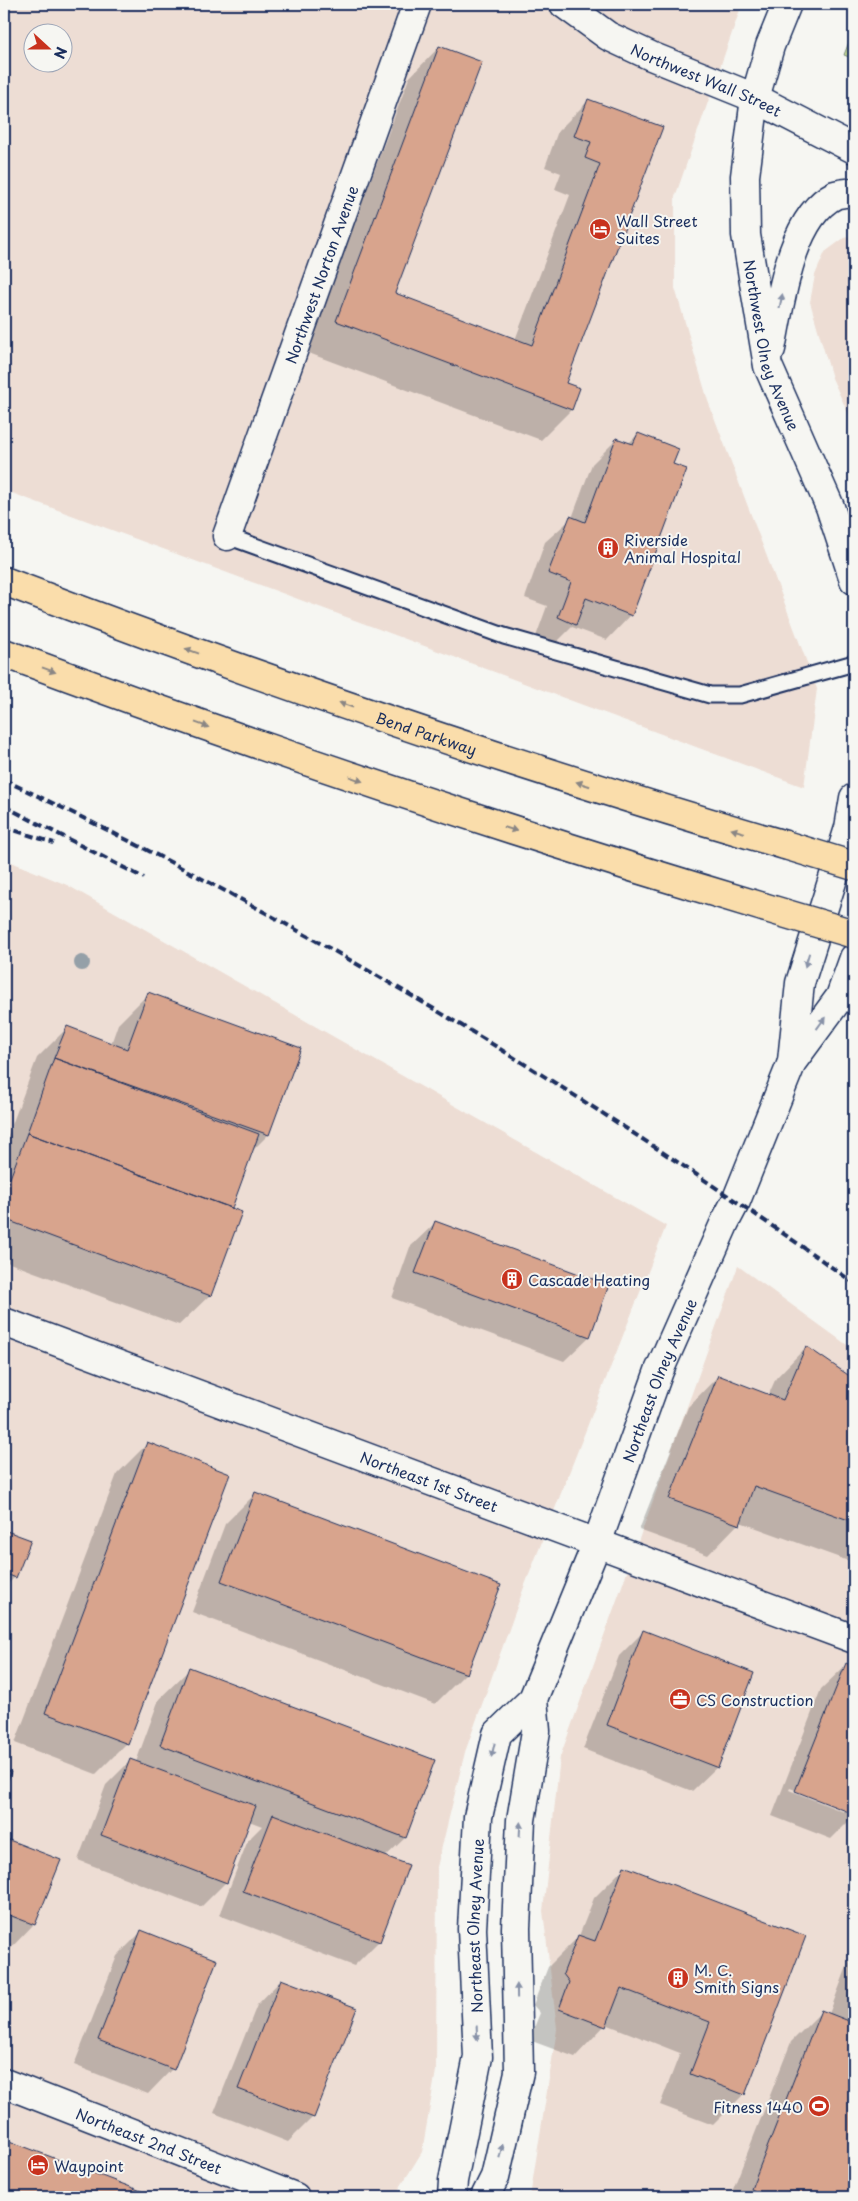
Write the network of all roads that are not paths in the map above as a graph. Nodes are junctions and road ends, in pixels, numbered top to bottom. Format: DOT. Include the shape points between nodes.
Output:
graph roads {
  1 [pos="564,4"];
  2 [pos="787,4"];
  3 [pos="421,7"];
  4 [pos="755,98"];
  5 [pos="854,149"];
  6 [pos="854,192"];
  7 [pos="768,366"];
  8 [pos="227,536"];
  9 [pos="854,580"];
  10 [pos="4,581"];
  11 [pos="4,653"];
  12 [pos="854,663"];
  13 [pos="854,798"];
  14 [pos="854,866"];
  15 [pos="854,934"];
  16 [pos="854,958"];
  17 [pos="792,1062"];
  18 [pos="4,1322"];
  19 [pos="597,1543"];
  20 [pos="854,1639"];
  21 [pos="533,1699"];
  22 [pos="4,2083"];
  23 [pos="295,2197"];
  24 [pos="452,2197"];
  25 [pos="485,2197"];
  1 -- 4 [label="main road, Northwest Wall Street" via="608,36"];
  2 -- 4 [label="main road, Northwest Olney Avenue" via="770,46"];
  3 -- 8 [label="main road, Northwest Norton Avenue"];
  4 -- 5 [label="main road, Northwest Wall Street"];
  4 -- 7 [label="main road, Northwest Olney Avenue" via="745,176 746,235"];
  7 -- 6 [label="main road, one-way" via="785,280 798,240 813,213 836,195"];
  7 -- 9 [label="main road, Northwest Olney Avenue" via="830,508"];
  8 -- 12 [label="lane" via="504,636 710,695 740,694"];
  14 -- 10 [label="highway, Bend Parkway, one-way, bridge" via="506,759 258,676"];
  11 -- 15 [label="highway, one-way, bridge" via="374,786"];
  13 -- 17 [label="main road, Northeast Olney Avenue, one-way" via="849,828 800,983"];
  17 -- 16 [label="main road, Northeast Olney Avenue, one-way" via="840,997"];
  17 -- 19 [label="main road, Northeast Olney Avenue" via="736,1201 659,1371"];
  18 -- 19 [label="main road, Northeast 1st Street"];
  19 -- 20 [label="main road, Northeast 1st Street"];
  19 -- 21 [label="main road, Northeast Olney Avenue"];
  21 -- 24 [label="main road, Northeast Olney Avenue, one-way" via="497,1734 478,1817 472,1929 478,2057"];
  25 -- 21 [label="main road, Northeast Olney Avenue, one-way" via="495,2177 520,2072 516,1928 521,1820 536,1731"];
  22 -- 23 [label="main road, Northeast 2nd Street"];
}
